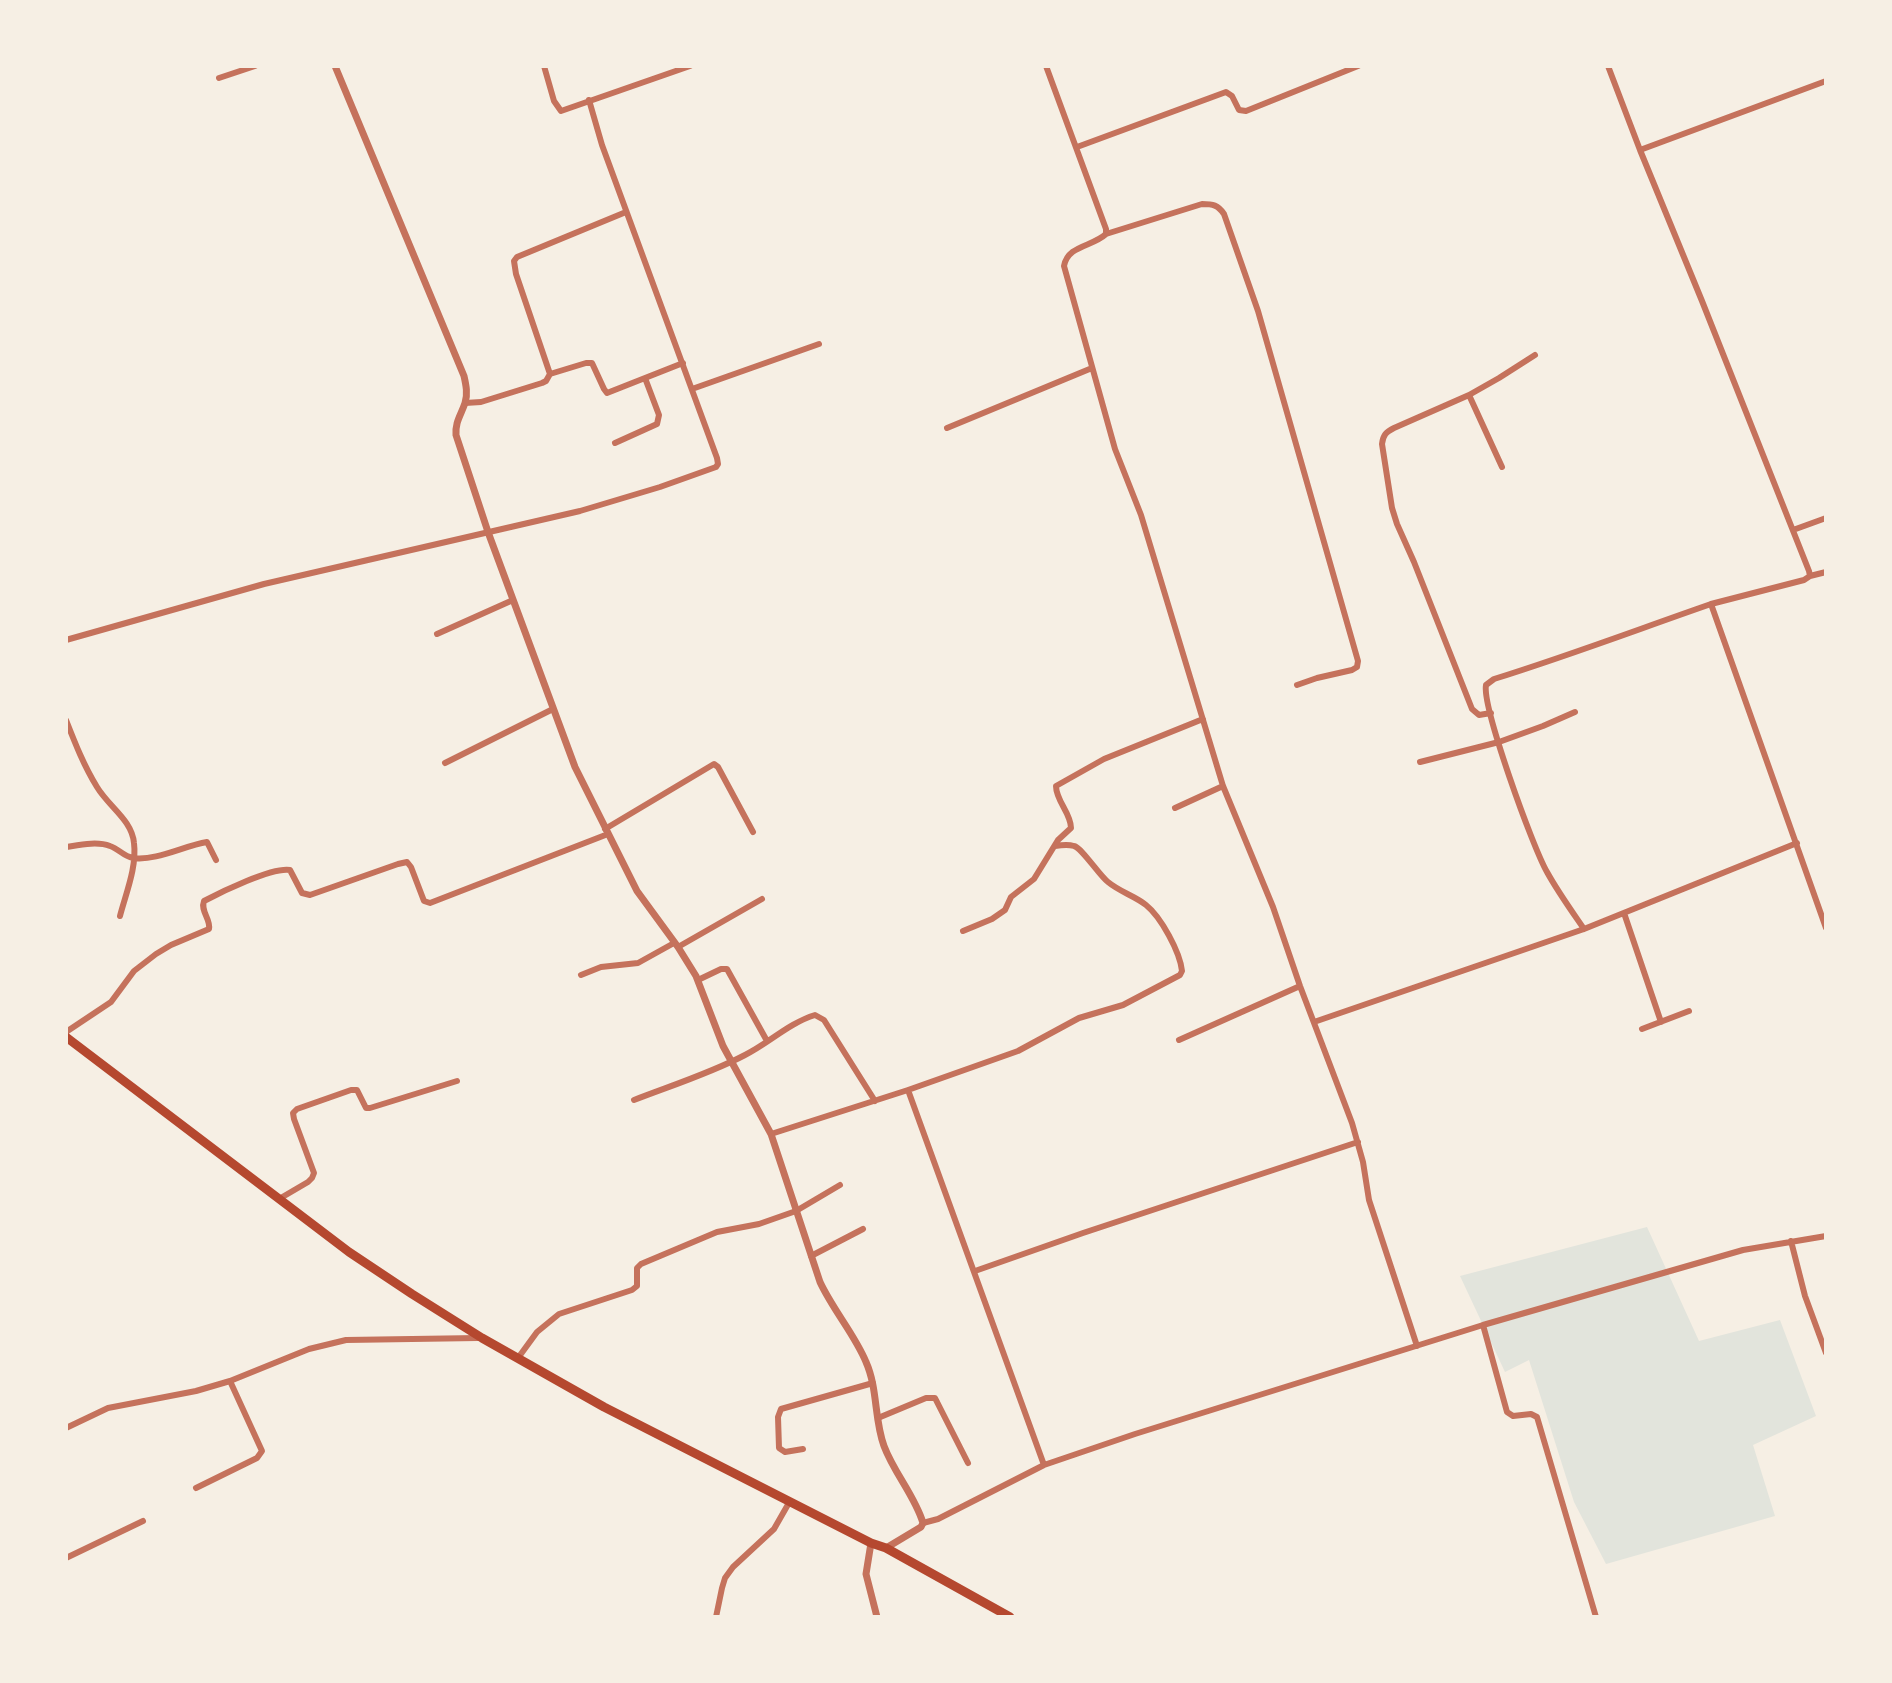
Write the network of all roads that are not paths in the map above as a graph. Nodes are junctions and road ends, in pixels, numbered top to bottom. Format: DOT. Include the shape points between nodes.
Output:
graph roads {
  1 [pos="255,66"];
  2 [pos="335,66"];
  3 [pos="544,66"];
  4 [pos="690,66"];
  5 [pos="1046,66"];
  6 [pos="1358,66"];
  7 [pos="1608,66"];
  8 [pos="219,78"];
  9 [pos="1826,81"];
  10 [pos="589,100"];
  11 [pos="1077,147"];
  12 [pos="1640,150"];
  13 [pos="626,212"];
  14 [pos="1106,234"];
  15 [pos="819,344"];
  16 [pos="1535,355"];
  17 [pos="683,363"];
  18 [pos="1092,368"];
  19 [pos="550,374"];
  20 [pos="645,378"];
  21 [pos="692,389"];
  22 [pos="1469,395"];
  23 [pos="465,403"];
  24 [pos="947,428"];
  25 [pos="615,443"];
  26 [pos="1502,467"];
  27 [pos="1826,518"];
  28 [pos="1793,530"];
  29 [pos="488,532"];
  30 [pos="1826,572"];
  31 [pos="1810,576"];
  32 [pos="513,600"];
  33 [pos="1711,604"];
  34 [pos="437,634"];
  35 [pos="66,640"];
  36 [pos="1297,685"];
  37 [pos="553,709"];
  38 [pos="1575,712"];
  39 [pos="1491,713"];
  40 [pos="1203,719"];
  41 [pos="66,720"];
  42 [pos="1499,742"];
  43 [pos="1420,762"];
  44 [pos="445,763"];
  45 [pos="1223,786"];
  46 [pos="1175,808"];
  47 [pos="607,832"];
  48 [pos="753,832"];
  49 [pos="1797,843"];
  50 [pos="1055,846"];
  51 [pos="66,847"];
  52 [pos="134,858"];
  53 [pos="216,860"];
  54 [pos="762,899"];
  55 [pos="1624,913"];
  56 [pos="120,916"];
  57 [pos="1825,922"];
  58 [pos="1584,929"];
  59 [pos="963,931"];
  60 [pos="676,945"];
  61 [pos="581,975"];
  62 [pos="698,980"];
  63 [pos="1300,986"];
  64 [pos="1689,1011"];
  65 [pos="1314,1022"];
  66 [pos="1661,1022"];
  67 [pos="1642,1029"];
  68 [pos="66,1035"];
  69 [pos="1179,1040"];
  70 [pos="767,1041"];
  71 [pos="731,1062"];
  72 [pos="457,1081"];
  73 [pos="908,1090"];
  74 [pos="634,1100"];
  75 [pos="875,1101"];
  76 [pos="771,1134"];
  77 [pos="1358,1142"];
  78 [pos="840,1185"];
  79 [pos="279,1199"];
  80 [pos="796,1211"];
  81 [pos="863,1229"];
  82 [pos="1826,1236"];
  83 [pos="1791,1241"];
  84 [pos="811,1256"];
  85 [pos="975,1271"];
  86 [pos="1483,1325"];
  87 [pos="482,1338"];
  88 [pos="1417,1346"];
  89 [pos="1826,1353"];
  90 [pos="518,1358"];
  91 [pos="230,1381"];
  92 [pos="873,1383"];
  93 [pos="878,1418"];
  94 [pos="66,1428"];
  95 [pos="803,1449"];
  96 [pos="968,1463"];
  97 [pos="1044,1465"];
  98 [pos="196,1488"];
  99 [pos="790,1501"];
  100 [pos="143,1521"];
  101 [pos="923,1523"];
  102 [pos="871,1543"];
  103 [pos="886,1548"];
  104 [pos="66,1558"];
  105 [pos="718,1616"];
  106 [pos="877,1617"];
  107 [pos="1010,1617"];
  108 [pos="1596,1617"];
  1 -- 8 [label="street"];
  2 -- 23 [label="street" via="464,376"];
  3 -- 10 [label="street" via="561,111"];
  4 -- 10 [label="street"];
  5 -- 11 [label="street"];
  6 -- 11 [label="street" via="1246,111 1239,110 1226,92"];
  7 -- 12 [label="street"];
  9 -- 12 [label="street"];
  10 -- 13 [label="street"];
  11 -- 14 [label="street"];
  12 -- 28 [label="street"];
  13 -- 17 [label="street"];
  13 -- 19 [label="street" via="514,261"];
  14 -- 18 [label="street" via="1067,255 1064,266"];
  14 -- 36 [label="street" via="1202,204 1212,204 1224,214 1258,311 1358,661 1352,670"];
  15 -- 21 [label="street"];
  16 -- 22 [label="street"];
  17 -- 20 [label="street"];
  17 -- 21 [label="street"];
  18 -- 24 [label="street"];
  18 -- 40 [label="street"];
  19 -- 20 [label="street" via="592,363 607,393"];
  19 -- 23 [label="street" via="542,383"];
  20 -- 25 [label="street" via="659,415 657,424"];
  21 -- 29 [label="street" via="716,467 608,503"];
  22 -- 26 [label="street"];
  22 -- 39 [label="street" via="1386,432 1382,444 1397,524 1472,709 1479,715"];
  23 -- 29 [label="street" via="456,435"];
  27 -- 28 [label="street"];
  28 -- 31 [label="street"];
  29 -- 32 [label="street"];
  29 -- 35 [label="street" via="264,584"];
  30 -- 31 [label="street"];
  31 -- 33 [label="street"];
  32 -- 34 [label="street"];
  32 -- 37 [label="street"];
  33 -- 39 [label="street" via="1489,681 1485,689"];
  33 -- 49 [label="street"];
  37 -- 44 [label="street"];
  37 -- 47 [label="street"];
  38 -- 42 [label="street"];
  39 -- 42 [label="street"];
  40 -- 45 [label="street"];
  40 -- 50 [label="street" via="1104,759 1056,786 1072,825"];
  41 -- 52 [label="street" via="97,787 129,825"];
  42 -- 43 [label="street"];
  42 -- 58 [label="street" via="1545,870"];
  45 -- 46 [label="street"];
  45 -- 63 [label="street"];
  47 -- 48 [label="street" via="714,764"];
  47 -- 60 [label="street" via="642,901"];
  47 -- 68 [label="street" via="430,903 424,901 407,862 310,895 302,893 290,870 267,874 204,901 209,929 156,954 134,971 111,1002"];
  49 -- 55 [label="street"];
  49 -- 57 [label="street"];
  50 -- 59 [label="street" via="1034,879 1011,897 1000,915"];
  50 -- 73 [label="street" via="1079,849 1098,873 1154,913 1177,952 1180,975 1018,1051"];
  51 -- 52 [label="street" via="109,845"];
  52 -- 53 [label="street" via="207,842"];
  52 -- 56 [label="street"];
  54 -- 60 [label="street"];
  55 -- 58 [label="street"];
  55 -- 66 [label="street"];
  58 -- 65 [label="street"];
  60 -- 61 [label="street" via="638,963"];
  60 -- 62 [label="street"];
  62 -- 70 [label="street" via="721,969 730,971"];
  62 -- 71 [label="street"];
  63 -- 65 [label="street"];
  63 -- 69 [label="street"];
  64 -- 66 [label="street"];
  65 -- 77 [label="street"];
  66 -- 67 [label="street"];
  68 -- 79 [label="main road"];
  70 -- 71 [label="street"];
  70 -- 75 [label="street" via="819,1016"];
  71 -- 74 [label="street"];
  71 -- 76 [label="street"];
  72 -- 79 [label="street" via="370,1108 357,1090 351,1090 297,1109 294,1119 314,1173"];
  73 -- 75 [label="street"];
  73 -- 85 [label="street"];
  75 -- 76 [label="street"];
  76 -- 80 [label="street"];
  77 -- 85 [label="street"];
  77 -- 88 [label="street" via="1369,1200"];
  78 -- 80 [label="street"];
  79 -- 87 [label="main road" via="382,1275"];
  80 -- 84 [label="street"];
  80 -- 90 [label="street" via="717,1232 641,1264 632,1290 559,1314"];
  81 -- 84 [label="street"];
  82 -- 83 [label="street"];
  83 -- 86 [label="street"];
  83 -- 89 [label="street"];
  84 -- 92 [label="street" via="829,1302 867,1362"];
  85 -- 97 [label="street"];
  86 -- 88 [label="street"];
  86 -- 108 [label="street" via="1507,1412 1537,1417"];
  87 -- 90 [label="main road"];
  87 -- 91 [label="street" via="346,1340"];
  88 -- 97 [label="street"];
  90 -- 99 [label="main road"];
  91 -- 94 [label="street" via="108,1408"];
  91 -- 98 [label="street" via="262,1451"];
  92 -- 93 [label="street"];
  92 -- 95 [label="street" via="781,1409 779,1448"];
  93 -- 96 [label="street" via="935,1398"];
  93 -- 101 [label="street" via="883,1445"];
  97 -- 101 [label="street"];
  99 -- 102 [label="main road"];
  99 -- 105 [label="street" via="774,1529 725,1578"];
  100 -- 104 [label="street"];
  101 -- 103 [label="street"];
  102 -- 103 [label="main road"];
  102 -- 106 [label="street" via="866,1574"];
  103 -- 107 [label="main road"];
}
